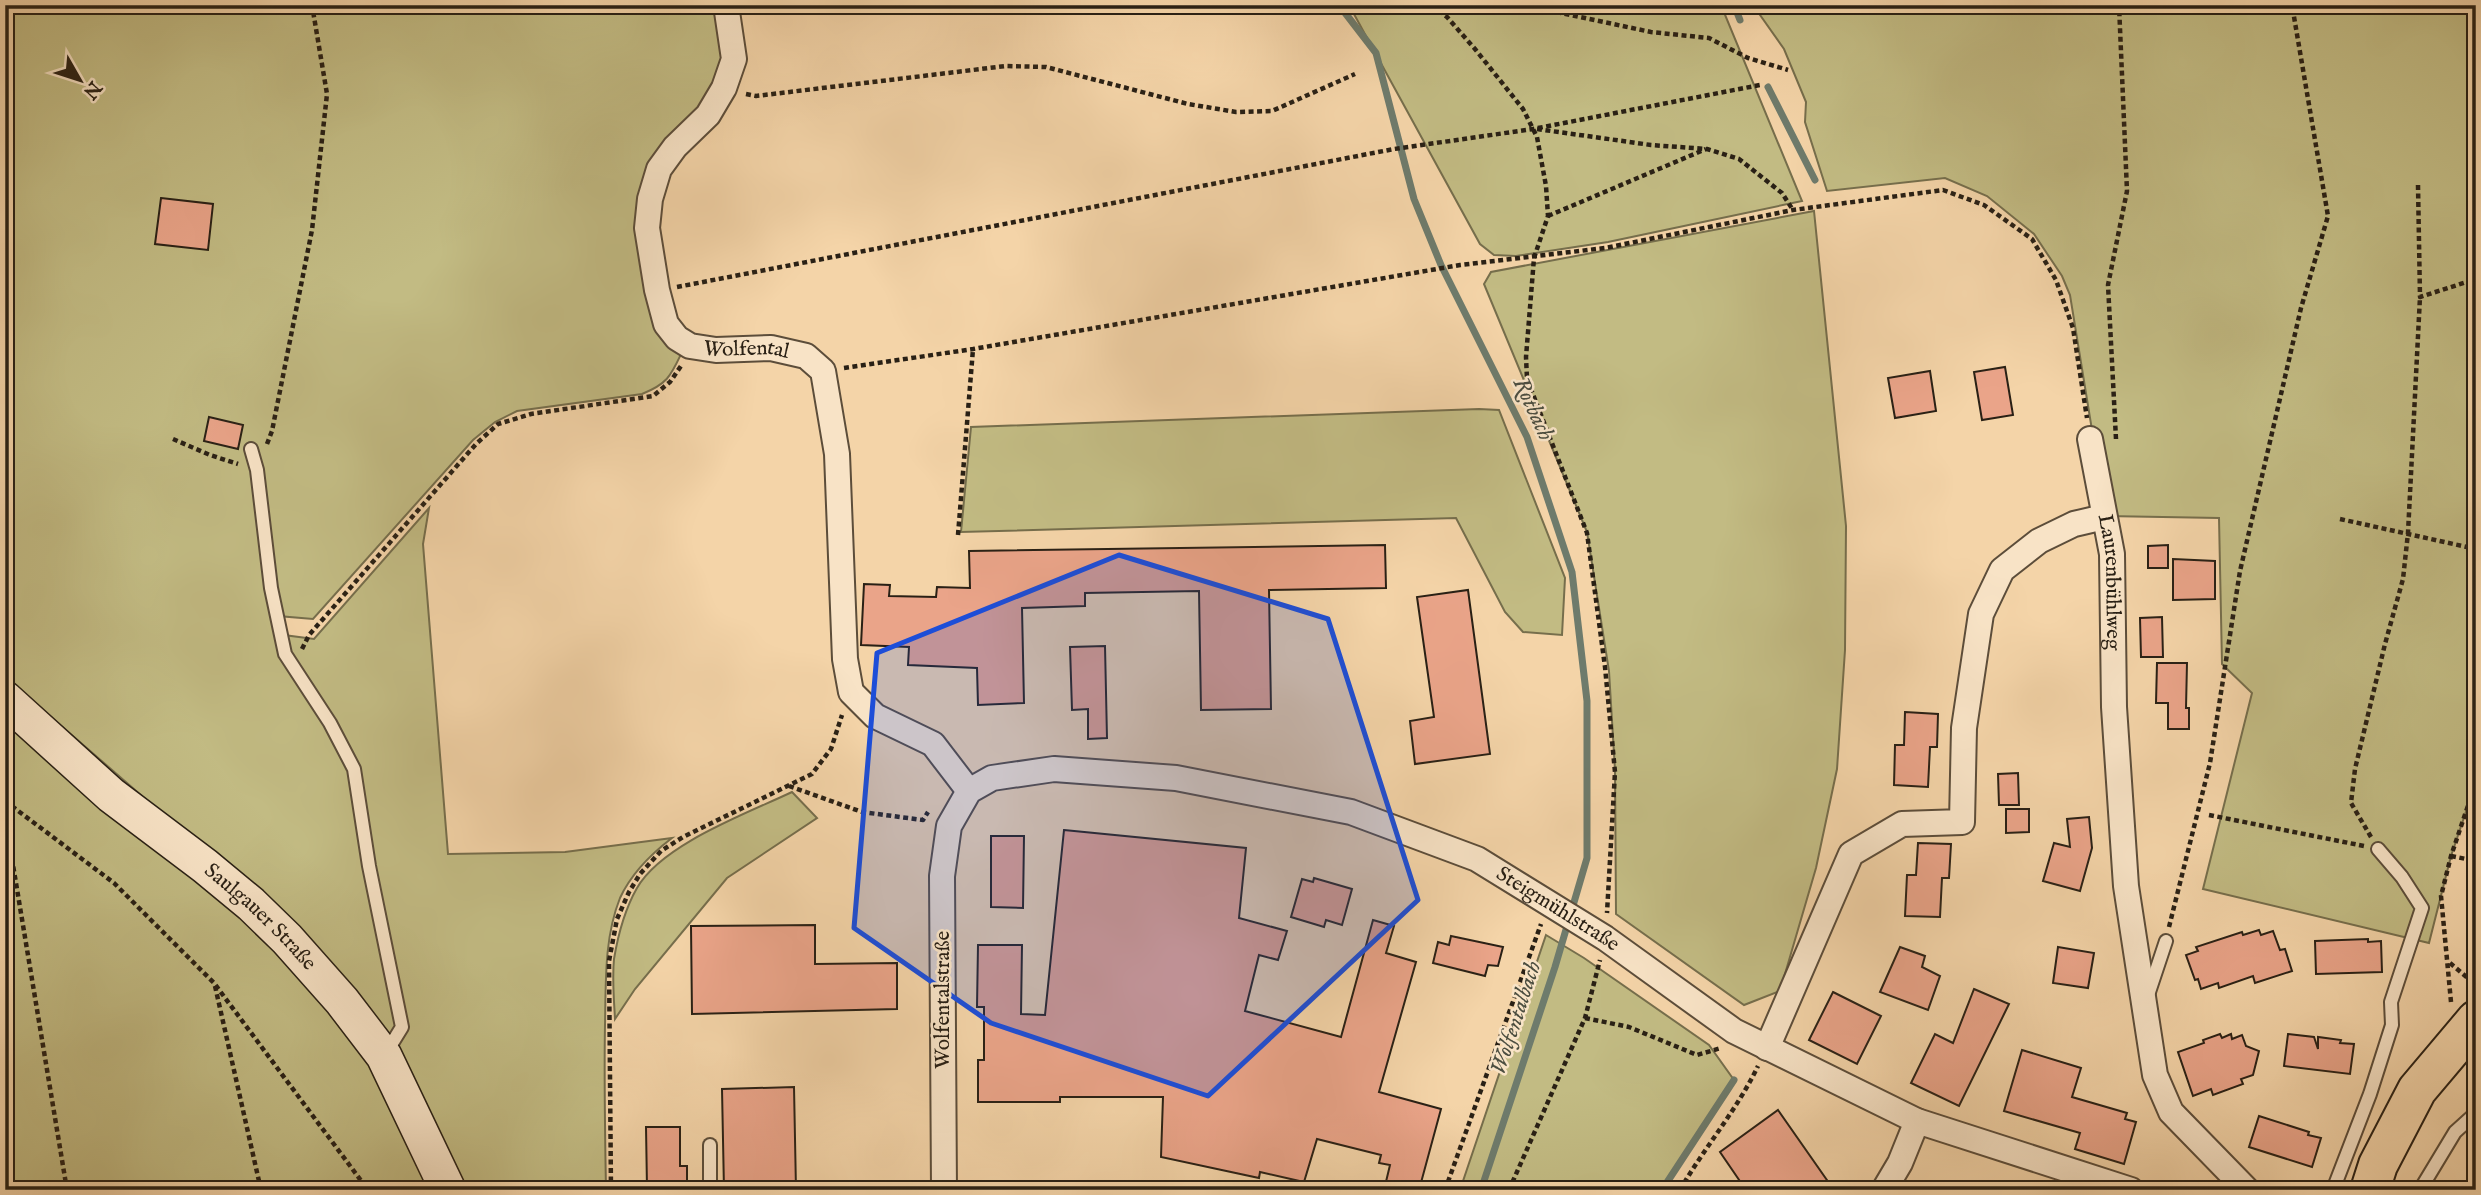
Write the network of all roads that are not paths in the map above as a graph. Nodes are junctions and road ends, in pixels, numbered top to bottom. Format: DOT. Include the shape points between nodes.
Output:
graph roads {
  1 [pos="726,5"];
  2 [pos="2090,439"];
  3 [pos="251,449"];
  4 [pos="2104,517"];
  5 [pos="5,699"];
  6 [pos="963,783"];
  7 [pos="2378,849"];
  8 [pos="2166,941"];
  9 [pos="2144,1009"];
  10 [pos="2476,1020"];
  11 [pos="1767,1048"];
  12 [pos="384,1056"];
  13 [pos="2476,1113"];
  14 [pos="1917,1121"];
  15 [pos="710,1145"];
  16 [pos="447,1190"];
  17 [pos="710,1190"];
  18 [pos="944,1190"];
  19 [pos="1884,1190"];
  20 [pos="2131,1190"];
  21 [pos="2247,1190"];
  22 [pos="2333,1190"];
  23 [pos="2370,1190"];
  24 [pos="2420,1190"];
  1 -- 6 [label="street, Wolfental" via="734,59 724,88 708,115 659,169 650,199 648,228 666,324 690,346 771,348 806,356 823,371 837,454 845,659 851,692 875,716 933,744"];
  2 -- 4 [label="street"];
  3 -- 12 [label="lane" via="285,654 354,769 402,1027"];
  4 -- 9 [label="street, Laurenbühlweg" via="2112,554 2114,708 2126,887"];
  4 -- 11 [label="street, Laurenbühlweg" via="2074,524 2039,541 2002,570 1980,614 1964,728 1962,822 1902,824 1851,854"];
  5 -- 12 [label="main road, Saulgauer Straße" via="111,796 251,904 288,939"];
  6 -- 11 [label="street, Steigmühlstraße" via="1054,769 1176,778 1350,812 1477,859 1605,938 1734,1031"];
  6 -- 18 [label="street, Wolfentalstraße" via="957,813 949,826 942,876"];
  7 -- 22 [label="lane" via="2422,908 2391,1002 2392,1024 2370,1094"];
  8 -- 9 [label="lane"];
  9 -- 21 [label="street, Laurenbühlweg" via="2155,1075 2172,1112"];
  10 -- 23 [label="main road" via="2417,1090"];
  11 -- 14 [label="street, Steigmühlstraße"];
  12 -- 16 [label="main road, Saulgauer Straße"];
  13 -- 24 [label="lane" via="2455,1132"];
  14 -- 19 [label="street"];
  14 -- 20 [label="street, Steigmühlstraße"];
  15 -- 17 [label="lane"];
}
